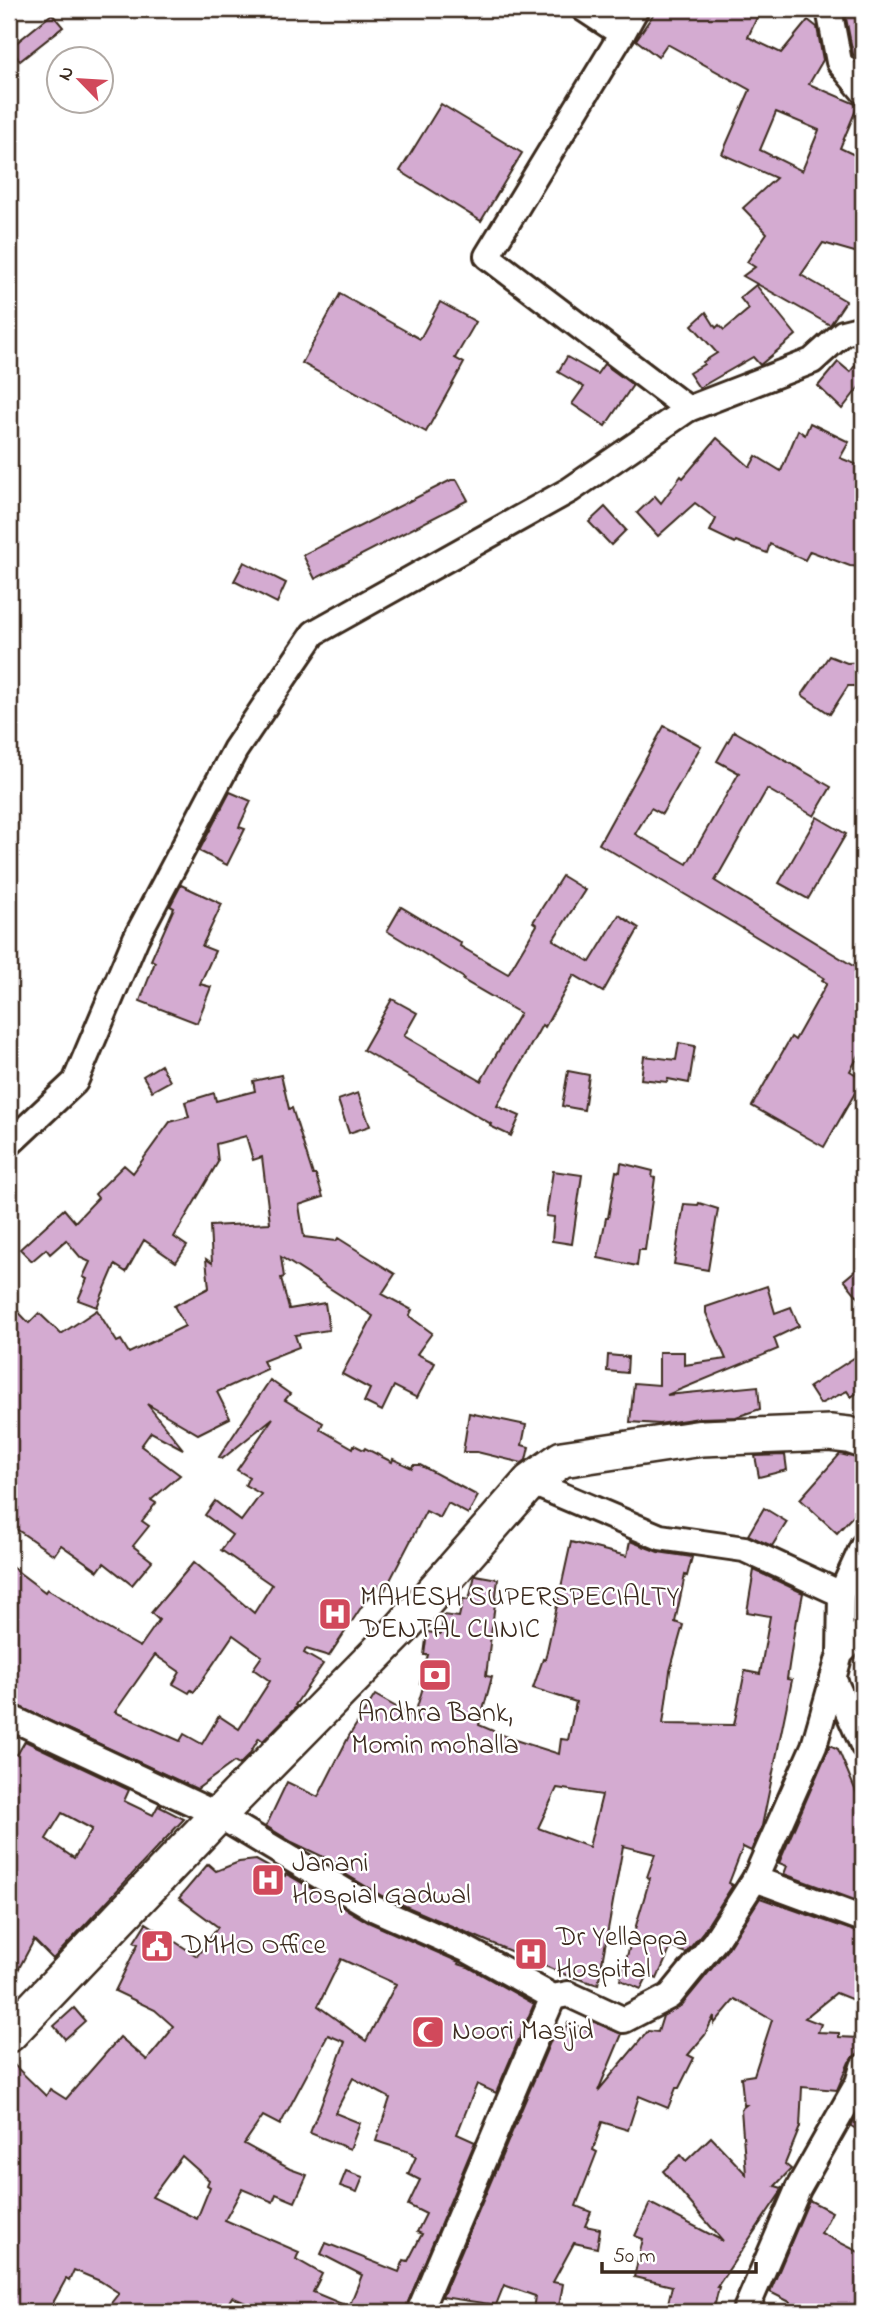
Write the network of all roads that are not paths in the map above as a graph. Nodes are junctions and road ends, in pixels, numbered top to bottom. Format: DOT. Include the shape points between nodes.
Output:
graph roads {
  1 [pos="584,9"];
  2 [pos="636,9"];
  3 [pos="829,9"];
  4 [pos="622,34"];
  5 [pos="863,91"];
  6 [pos="853,330"];
  7 [pos="863,351"];
  8 [pos="688,409"];
  9 [pos="9,1144"];
  10 [pos="863,1440"];
  11 [pos="530,1482"];
  12 [pos="863,1546"];
  13 [pos="841,1594"];
  14 [pos="863,1631"];
  15 [pos="837,1666"];
  16 [pos="9,1717"];
  17 [pos="863,1745"];
  18 [pos="218,1815"];
  19 [pos="755,1880"];
  20 [pos="863,1919"];
  21 [pos="554,1997"];
  22 [pos="9,2034"];
  23 [pos="863,2067"];
  24 [pos="419,2312"];
  25 [pos="745,2312"];
  1 -- 4 [label="street"];
  2 -- 4 [label="street"];
  3 -- 5 [label="street" via="839,62"];
  4 -- 8 [label="street" via="486,256"];
  6 -- 7 [label="street"];
  6 -- 8 [label="street" via="812,361"];
  8 -- 9 [label="street" via="570,490 314,633 229,762 136,938 75,1082"];
  10 -- 11 [label="main road" via="830,1433 702,1438 562,1459"];
  11 -- 13 [label="street" via="660,1537 744,1549"];
  11 -- 18 [label="main road" via="401,1629"];
  12 -- 13 [label="street"];
  13 -- 15 [label="street"];
  14 -- 15 [label="street"];
  15 -- 17 [label="street"];
  15 -- 19 [label="street" via="814,1746"];
  16 -- 18 [label="street"];
  18 -- 21 [label="street" via="375,1909 466,1949"];
  18 -- 22 [label="main road"];
  19 -- 20 [label="street"];
  19 -- 21 [label="street" via="715,1941 670,1996 624,2020 568,1994"];
  21 -- 24 [label="street"];
  23 -- 25 [label="street" via="798,2189"];
}
